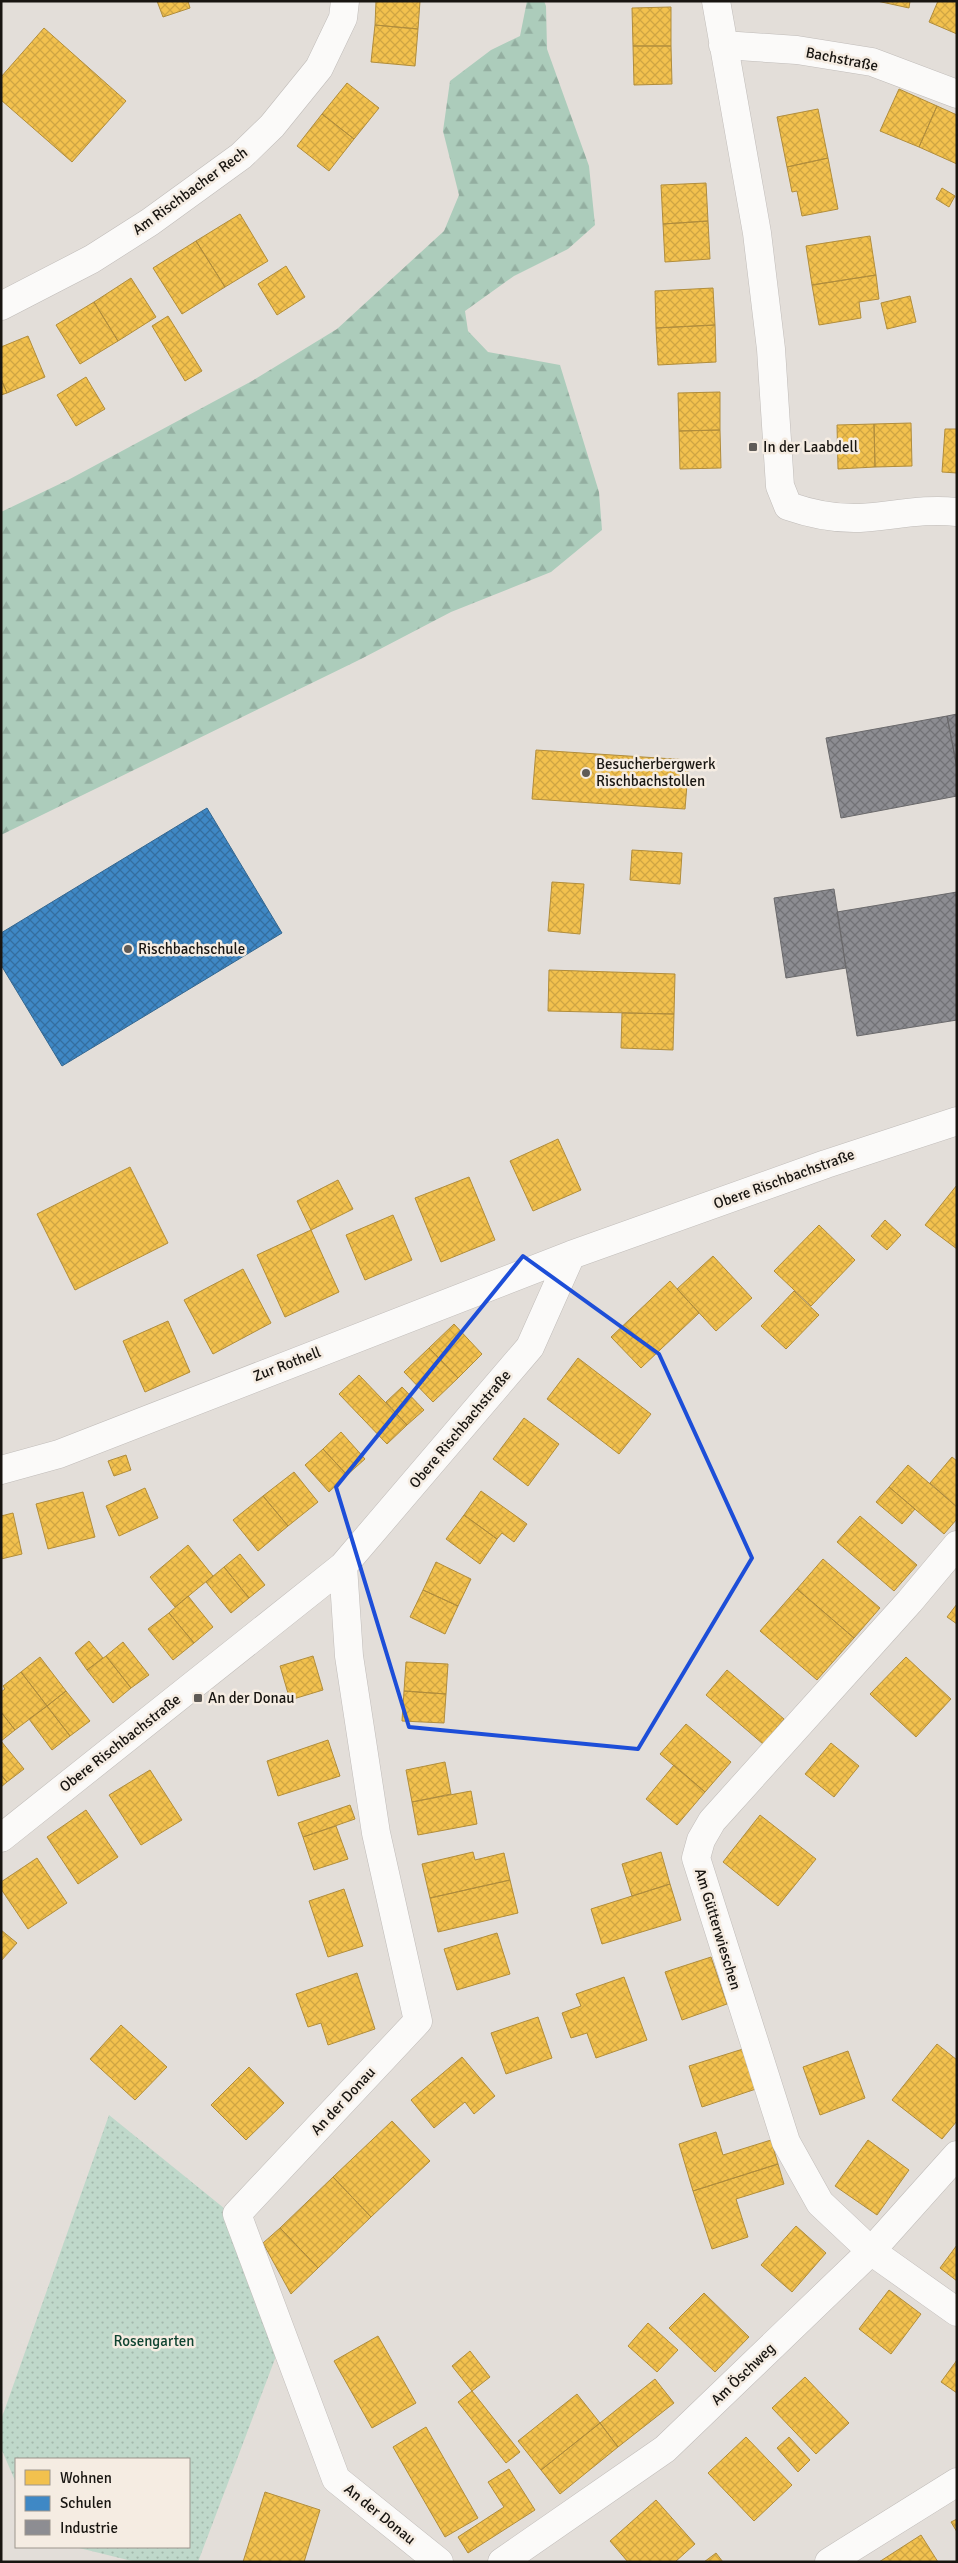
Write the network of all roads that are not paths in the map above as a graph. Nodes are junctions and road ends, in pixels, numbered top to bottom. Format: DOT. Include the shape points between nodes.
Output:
graph roads {
  1 [pos="345,1"];
  2 [pos="716,1"];
  3 [pos="722,45"];
  4 [pos="957,94"];
  5 [pos="1,306"];
  6 [pos="957,512"];
  7 [pos="957,1121"];
  8 [pos="571,1255"];
  9 [pos="1,1470"];
  10 [pos="957,1545"];
  11 [pos="343,1566"];
  12 [pos="1,1838"];
  13 [pos="957,2155"];
  14 [pos="871,2251"];
  15 [pos="957,2312"];
  16 [pos="957,2482"];
  17 [pos="438,2562"];
  18 [pos="502,2562"];
  19 [pos="829,2562"];
  1 -- 5 [label="street, Am Rischbacher Rech" via="343,18 319,68 272,126 241,156 150,222"];
  2 -- 3 [label="street"];
  3 -- 4 [label="street, Bachstraße" via="797,50 872,62"];
  3 -- 6 [label="street" via="757,233 780,486 788,506 813,515 858,518 936,510"];
  7 -- 8 [label="street, Obere Rischbachstraße"];
  8 -- 9 [label="street, Zur Rothell" via="59,1454"];
  8 -- 11 [label="street, Obere Rischbachstraße" via="530,1347"];
  10 -- 14 [label="street, Am Gütterwieschen" via="712,1821 701,1840 696,1858 786,2142 820,2203"];
  11 -- 12 [label="street, Obere Rischbachstraße"];
  11 -- 17 [label="street, An der Donau" via="349,1656 376,1833 418,2022 237,2214 336,2479"];
  13 -- 14 [label="street, Am Öschweg"];
  14 -- 15 [label="street, Am Gütterwieschen"];
  14 -- 18 [label="street, Am Öschweg" via="665,2449"];
  16 -- 19 [label="street"];
}
